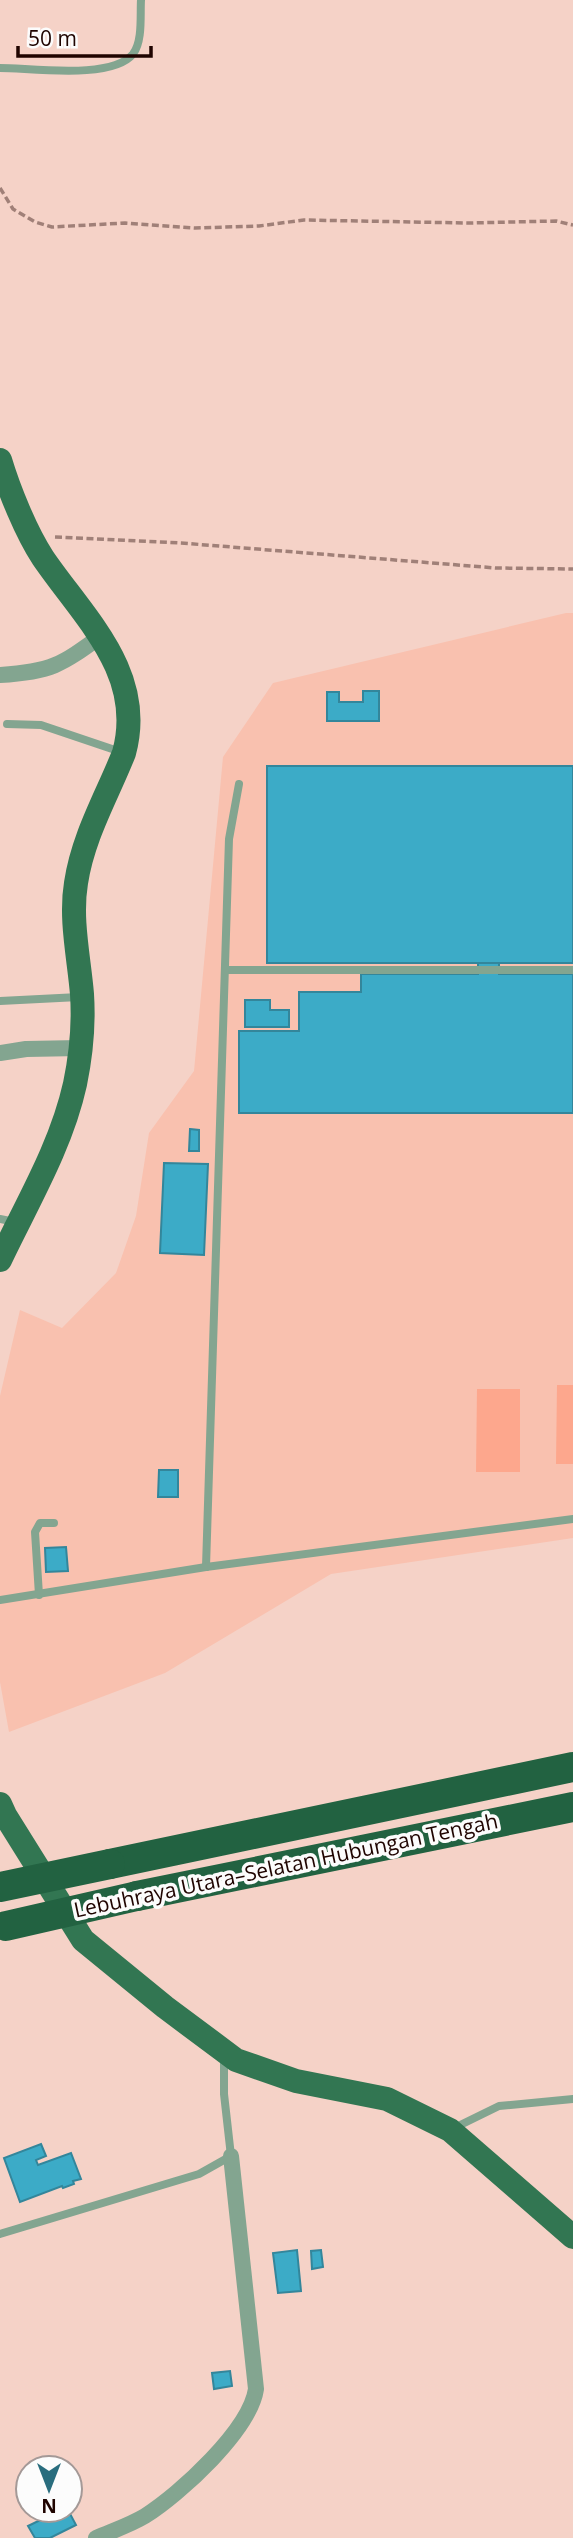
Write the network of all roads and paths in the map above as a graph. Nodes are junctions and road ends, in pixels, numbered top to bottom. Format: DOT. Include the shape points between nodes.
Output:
graph roads {
  1 [pos="141,0"];
  2 [pos="0,68"];
  3 [pos="0,188"];
  4 [pos="573,225"];
  5 [pos="0,460"];
  6 [pos="32,536"];
  7 [pos="573,569"];
  8 [pos="101,636"];
  9 [pos="0,675"];
  10 [pos="8,723"];
  11 [pos="124,753"];
  12 [pos="239,784"];
  13 [pos="225,970"];
  14 [pos="573,970"];
  15 [pos="82,997"];
  16 [pos="0,1001"];
  17 [pos="80,1048"];
  18 [pos="0,1053"];
  19 [pos="9,1221"];
  20 [pos="0,1261"];
  21 [pos="573,1519"];
  22 [pos="54,1523"];
  23 [pos="206,1567"];
  24 [pos="39,1595"];
  25 [pos="0,1600"];
  26 [pos="573,1767"];
  27 [pos="0,1804"];
  28 [pos="573,1807"];
  29 [pos="0,1887"];
  30 [pos="3,1927"];
  31 [pos="223,2050"];
  32 [pos="573,2099"];
  33 [pos="450,2130"];
  34 [pos="231,2157"];
  35 [pos="0,2234"];
  36 [pos="573,2237"];
  37 [pos="96,2538"];
  1 -- 2 [label="lane" via="138,41 133,54 120,63 101,70"];
  3 -- 4 [label="path" via="13,209 52,226 125,223 195,228 304,220 556,221"];
  5 -- 6 [label="main road"];
  6 -- 7 [label="path" via="496,568"];
  6 -- 8 [label="main road"];
  8 -- 9 [label="street" via="63,663 34,673"];
  8 -- 11 [label="main road" via="122,677 128,708"];
  10 -- 11 [label="lane" via="41,725"];
  11 -- 15 [label="main road" via="90,830 76,883 74,914"];
  12 -- 13 [label="lane" via="229,839"];
  13 -- 14 [label="lane"];
  13 -- 23 [label="lane"];
  15 -- 16 [label="lane"];
  15 -- 17 [label="main road"];
  17 -- 18 [label="street"];
  17 -- 19 [label="main road" via="75,1085 44,1172"];
  19 -- 20 [label="main road"];
  21 -- 23 [label="lane"];
  22 -- 24 [label="lane" via="40,1523 35,1532"];
  23 -- 24 [label="lane"];
  24 -- 25 [label="lane"];
  26 -- 29 [label="highway, Lebuhraya Utara–Selatan Hubungan Tengah, bridge"];
  27 -- 31 [label="main road" via="83,1940"];
  28 -- 30 [label="highway, Lebuhraya Utara–Selatan Hubungan Tengah, bridge"];
  31 -- 33 [label="main road" via="236,2060 296,2081 387,2099"];
  31 -- 34 [label="lane"];
  32 -- 33 [label="lane" via="499,2106"];
  33 -- 36 [label="main road"];
  34 -- 35 [label="lane" via="199,2174"];
  34 -- 37 [label="street" via="254,2403 196,2477 145,2516"];
}
